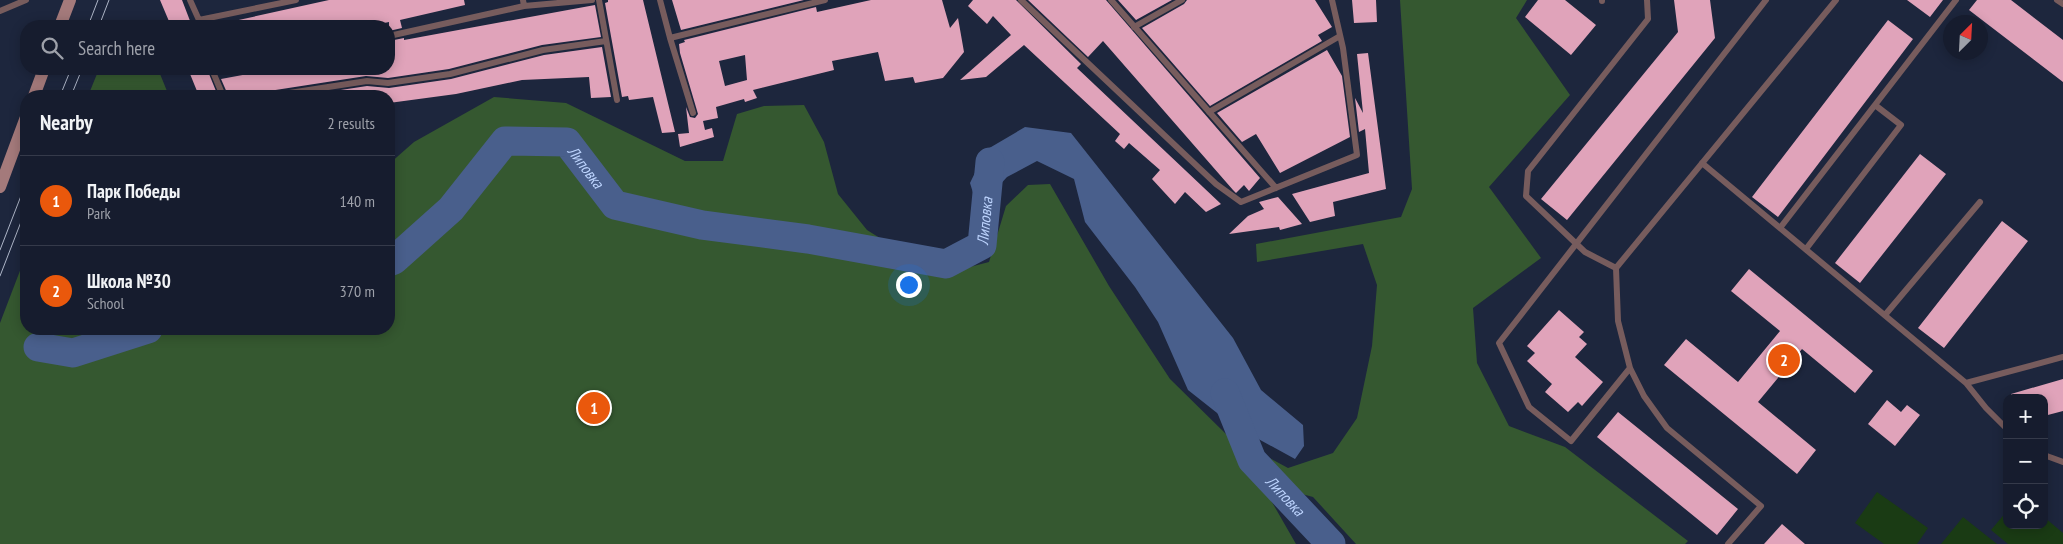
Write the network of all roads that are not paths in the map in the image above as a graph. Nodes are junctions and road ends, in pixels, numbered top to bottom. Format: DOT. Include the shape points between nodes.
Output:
graph roads {
  1 [pos="26,0"];
  2 [pos="70,0"];
  3 [pos="190,0"];
  4 [pos="296,0"];
  5 [pos="592,0"];
  6 [pos="599,0"];
  7 [pos="660,0"];
  8 [pos="825,0"];
  9 [pos="1021,0"];
  10 [pos="1111,0"];
  11 [pos="1182,0"];
  12 [pos="1332,0"];
  13 [pos="1647,0"];
  14 [pos="1766,0"];
  15 [pos="1836,0"];
  16 [pos="1956,0"];
  17 [pos="2057,0"];
  18 [pos="524,3"];
  19 [pos="2063,4"];
  20 [pos="0,11"];
  21 [pos="62,20"];
  22 [pos="199,20"];
  23 [pos="213,20"];
  24 [pos="1134,27"];
  25 [pos="395,35"];
  26 [pos="1340,36"];
  27 [pos="670,38"];
  28 [pos="606,41"];
  29 [pos="42,75"];
  30 [pos="215,75"];
  31 [pos="36,90"];
  32 [pos="221,90"];
  33 [pos="309,90"];
  34 [pos="617,100"];
  35 [pos="1875,105"];
  36 [pos="1209,112"];
  37 [pos="692,113"];
  38 [pos="20,133"];
  39 [pos="1702,163"];
  40 [pos="0,186"];
  41 [pos="1276,188"];
  42 [pos="1980,202"];
  43 [pos="1780,228"];
  44 [pos="1576,244"];
  45 [pos="1806,250"];
  46 [pos="1616,268"];
  47 [pos="1885,315"];
  48 [pos="2063,357"];
  49 [pos="1630,368"];
  50 [pos="1966,383"];
  51 [pos="2003,425"];
  52 [pos="2048,456"];
  53 [pos="2063,462"];
  54 [pos="1728,544"];
  1 -- 20 [label="lane"];
  2 -- 21 [label="street"];
  3 -- 22 [label="lane"];
  4 -- 23 [label="lane"];
  5 -- 18 [label="lane"];
  6 -- 28 [label="lane"];
  7 -- 27 [label="lane"];
  8 -- 27 [label="lane"];
  9 -- 41 [label="lane" via="1216,184 1241,202"];
  10 -- 24 [label="lane"];
  11 -- 24 [label="lane"];
  12 -- 26 [label="lane"];
  13 -- 44 [label="lane" via="1648,19 1528,171 1526,196"];
  14 -- 44 [label="lane"];
  15 -- 39 [label="lane"];
  16 -- 35 [label="lane"];
  17 -- 19 [label="lane"];
  18 -- 25 [label="lane"];
  24 -- 36 [label="lane"];
  26 -- 36 [label="lane"];
  26 -- 41 [label="lane" via="1357,155"];
  27 -- 37 [label="lane"];
  28 -- 33 [label="lane" via="543,50 450,74"];
  28 -- 34 [label="lane"];
  29 -- 31 [label="street"];
  30 -- 32 [label="lane"];
  35 -- 43 [label="lane"];
  35 -- 45 [label="lane" via="1901,125"];
  36 -- 41 [label="lane"];
  38 -- 40 [label="street"];
  39 -- 43 [label="lane"];
  39 -- 46 [label="lane"];
  42 -- 47 [label="lane"];
  43 -- 45 [label="lane"];
  44 -- 46 [label="lane"];
  44 -- 49 [label="lane" via="1499,343 1529,407 1571,441"];
  45 -- 47 [label="lane"];
  46 -- 49 [label="lane" via="1618,321"];
  47 -- 50 [label="lane"];
  48 -- 50 [label="lane"];
  49 -- 54 [label="lane" via="1644,396 1667,428 1761,506"];
  50 -- 51 [label="lane"];
  52 -- 53 [label="lane"];
}
